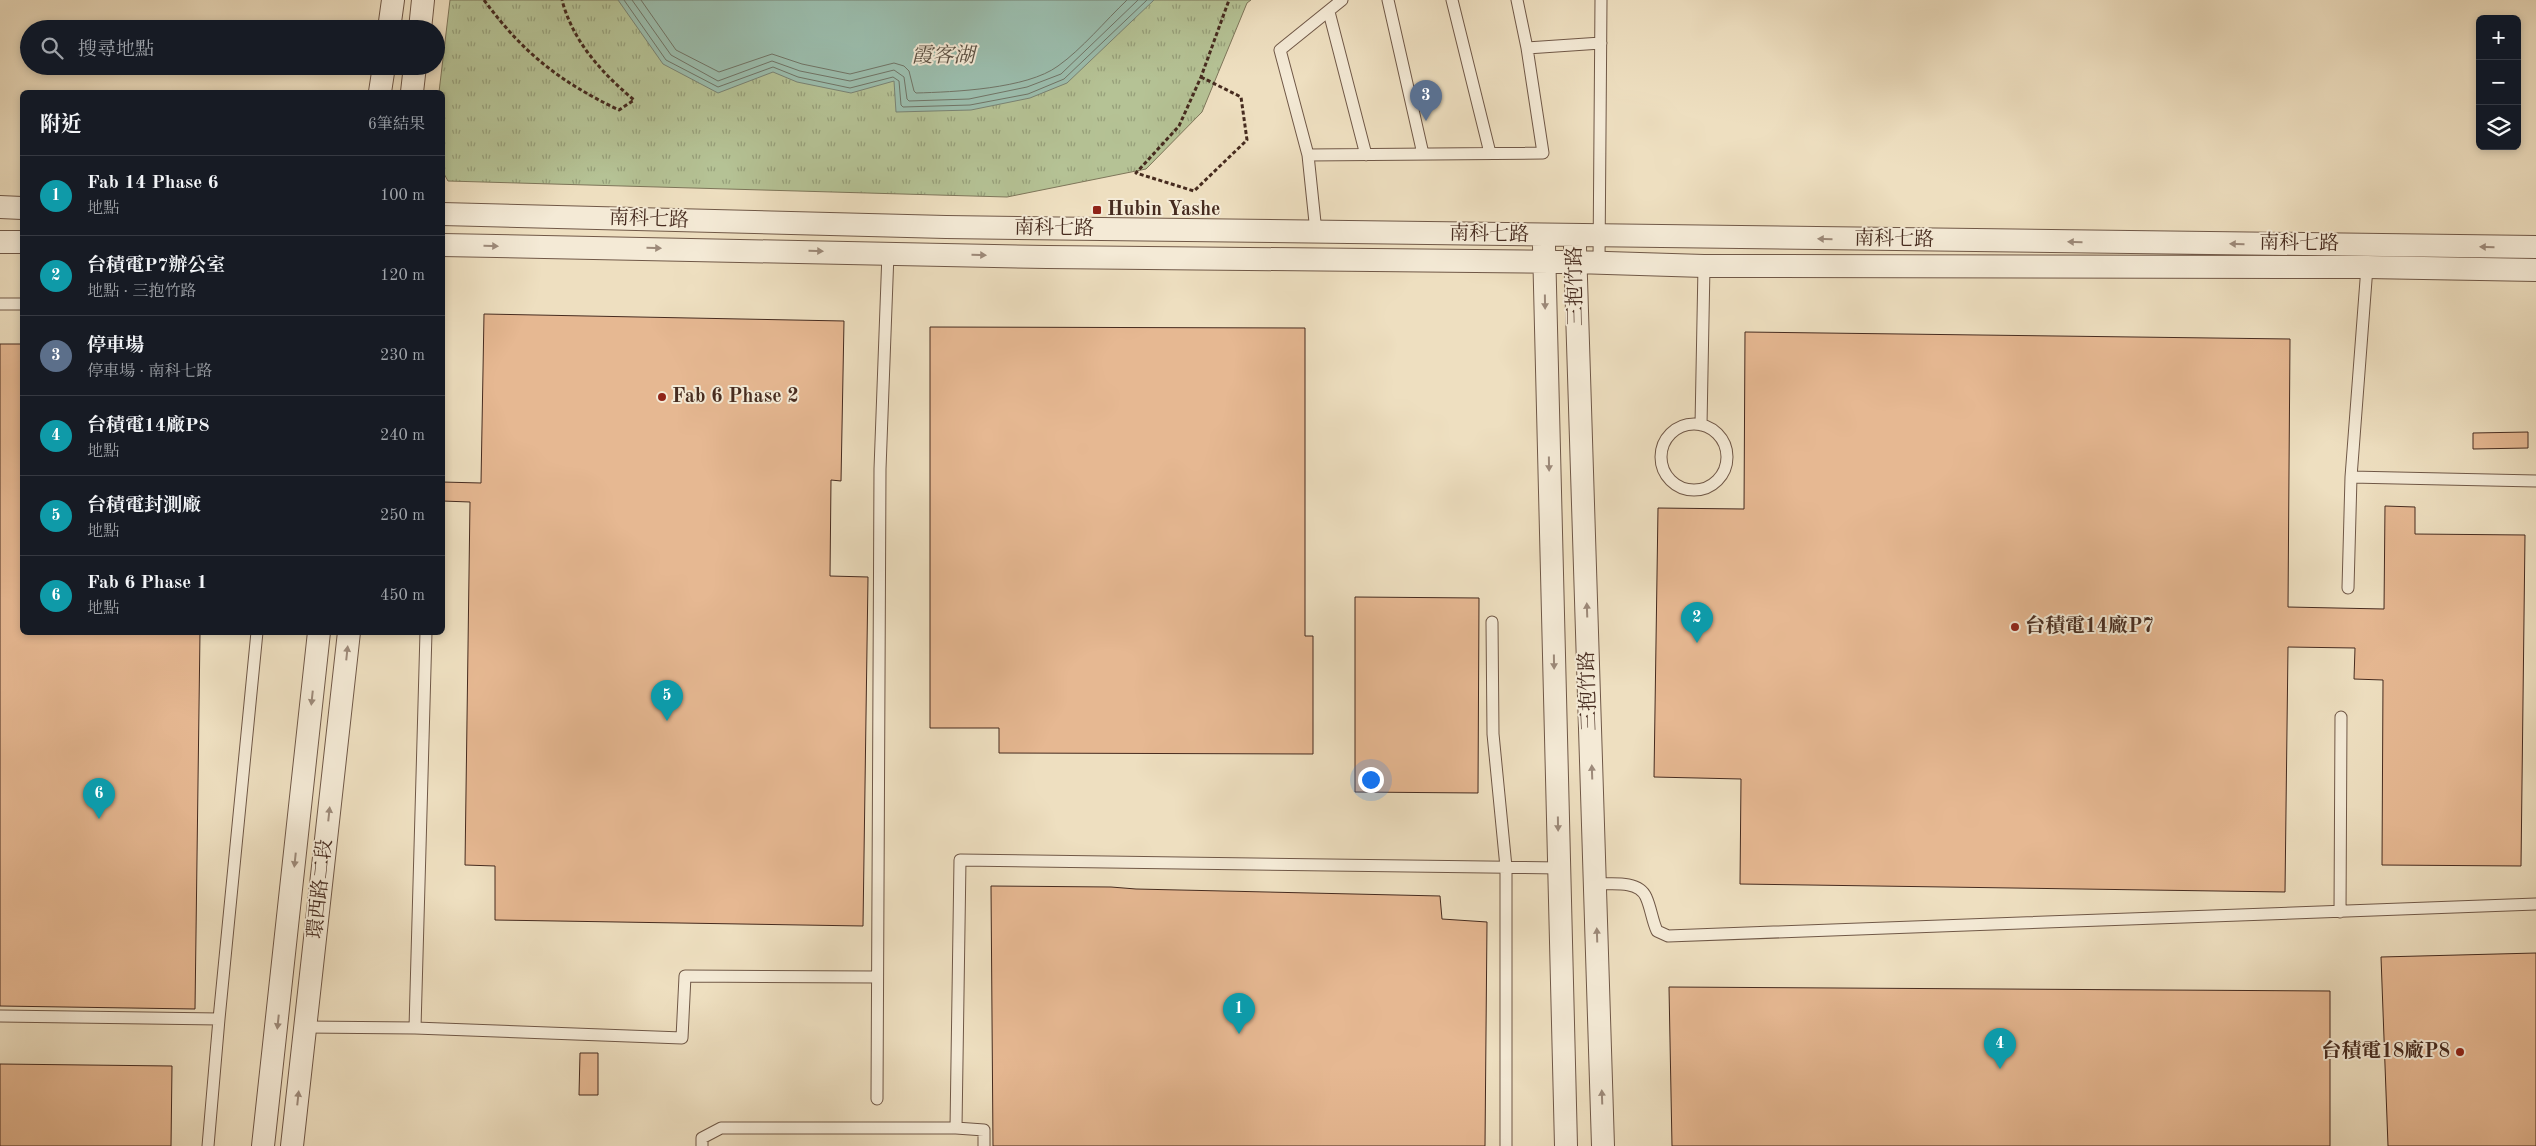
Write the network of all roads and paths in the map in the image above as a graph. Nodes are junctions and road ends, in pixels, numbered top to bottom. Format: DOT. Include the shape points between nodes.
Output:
graph roads {
  1 [pos="393,0"];
  2 [pos="423,0"];
  3 [pos="484,0"];
  4 [pos="562,0"];
  5 [pos="1229,0"];
  6 [pos="1342,0"];
  7 [pos="1388,0"];
  8 [pos="1452,0"];
  9 [pos="1517,0"];
  10 [pos="1600,0"];
  11 [pos="1329,12"];
  12 [pos="390,20"];
  13 [pos="421,20"];
  14 [pos="1601,43"];
  15 [pos="1527,48"];
  16 [pos="383,75"];
  17 [pos="414,75"];
  18 [pos="1201,77"];
  19 [pos="380,90"];
  20 [pos="412,90"];
  21 [pos="1490,153"];
  22 [pos="1423,154"];
  23 [pos="1308,155"];
  24 [pos="1366,155"];
  25 [pos="0,207"];
  26 [pos="20,208"];
  27 [pos="445,214"];
  28 [pos="1316,232"];
  29 [pos="1544,235"];
  30 [pos="1576,235"];
  31 [pos="1601,236"];
  32 [pos="947,241"];
  33 [pos="0,242"];
  34 [pos="20,242"];
  35 [pos="445,245"];
  36 [pos="2536,247"];
  37 [pos="888,253"];
  38 [pos="1544,262"];
  39 [pos="1575,262"];
  40 [pos="1600,263"];
  41 [pos="1704,266"];
  42 [pos="2367,267"];
  43 [pos="2536,270"];
  44 [pos="0,304"];
  45 [pos="20,304"];
  46 [pos="1701,426"];
  47 [pos="2351,477"];
  48 [pos="2536,481"];
  49 [pos="2348,588"];
  50 [pos="1492,622"];
  51 [pos="257,635"];
  52 [pos="320,635"];
  53 [pos="349,635"];
  54 [pos="426,635"];
  55 [pos="2341,717"];
  56 [pos="1506,867"];
  57 [pos="1560,868"];
  58 [pos="1596,884"];
  59 [pos="2536,904"];
  60 [pos="2340,912"];
  61 [pos="877,977"];
  62 [pos="0,1016"];
  63 [pos="219,1019"];
  64 [pos="305,1027"];
  65 [pos="415,1028"];
  66 [pos="877,1099"];
  67 [pos="956,1128"];
  68 [pos="208,1146"];
  69 [pos="264,1146"];
  70 [pos="292,1146"];
  71 [pos="702,1146"];
  72 [pos="984,1146"];
  73 [pos="1506,1146"];
  74 [pos="1566,1146"];
  75 [pos="1603,1146"];
  1 -- 12 [label="street"];
  2 -- 13 [label="street"];
  3 -- 4 [label="path" via="520,43 563,80 618,110 634,100 613,82 585,49"];
  5 -- 18 [label="path"];
  6 -- 11 [label="lane"];
  7 -- 22 [label="lane"];
  8 -- 21 [label="lane"];
  9 -- 15 [label="lane"];
  10 -- 14 [label="lane"];
  11 -- 23 [label="lane" via="1280,50"];
  11 -- 24 [label="lane"];
  14 -- 15 [label="lane"];
  14 -- 31 [label="lane"];
  15 -- 21 [label="lane" via="1543,153"];
  16 -- 19 [label="street"];
  17 -- 20 [label="street"];
  18 -- 18 [label="path" via="1179,126 1136,173 1194,191 1247,140 1241,97"];
  21 -- 22 [label="lane"];
  22 -- 24 [label="lane"];
  23 -- 24 [label="lane"];
  23 -- 28 [label="lane"];
  25 -- 26 [label="street"];
  27 -- 32 [label="street, 南科七路"];
  28 -- 29 [label="street, 南科七路"];
  28 -- 32 [label="street, 南科七路"];
  29 -- 30 [label="street, 南科七路"];
  29 -- 38 [label="street, 三抱竹路"];
  30 -- 31 [label="street, 南科七路"];
  30 -- 39 [label="street, 三抱竹路"];
  36 -- 31 [label="street, 南科七路, one-way"];
  31 -- 40 [label="lane"];
  32 -- 37 [label="street, 南科七路"];
  32 -- 38 [label="street, 南科七路, one-way"];
  33 -- 34 [label="street"];
  35 -- 37 [label="street, 南科七路, one-way"];
  37 -- 61 [label="lane" via="880,470"];
  38 -- 39 [label="street, 南科七路"];
  38 -- 57 [label="street, 三抱竹路, one-way"];
  39 -- 40 [label="street, 南科七路"];
  58 -- 39 [label="street, 三抱竹路, one-way"];
  40 -- 41 [label="street, 南科七路"];
  41 -- 42 [label="street, 南科七路"];
  41 -- 46 [label="lane"];
  42 -- 43 [label="street, 南科七路"];
  42 -- 47 [label="lane"];
  44 -- 45 [label="lane"];
  46 -- 46 [label="lane" via="1684,426 1676,430 1661,452 1663,470 1668,477 1690,490 1700,490 1715,482 1725,467 1726,449 1722,441 1717,434"];
  47 -- 48 [label="lane"];
  47 -- 49 [label="lane"];
  50 -- 56 [label="lane" via="1493,734"];
  51 -- 63 [label="lane"];
  52 -- 69 [label="street, 環西路二段, one-way"];
  64 -- 53 [label="street, 環西路二段, one-way"];
  54 -- 65 [label="lane"];
  55 -- 60 [label="lane"];
  56 -- 57 [label="lane"];
  56 -- 67 [label="lane" via="960,860"];
  56 -- 73 [label="lane"];
  57 -- 74 [label="street, 三抱竹路"];
  58 -- 60 [label="lane" via="1624,884 1640,888 1646,895 1657,930 1668,936"];
  75 -- 58 [label="street, 三抱竹路, one-way"];
  59 -- 60 [label="lane"];
  61 -- 65 [label="lane" via="686,976 682,1038"];
  61 -- 66 [label="lane"];
  62 -- 63 [label="lane"];
  63 -- 68 [label="lane"];
  64 -- 65 [label="lane"];
  70 -- 64 [label="street, 環西路二段, one-way"];
  67 -- 71 [label="lane" via="721,1128 702,1138"];
  67 -- 72 [label="lane" via="984,1130"];
}
